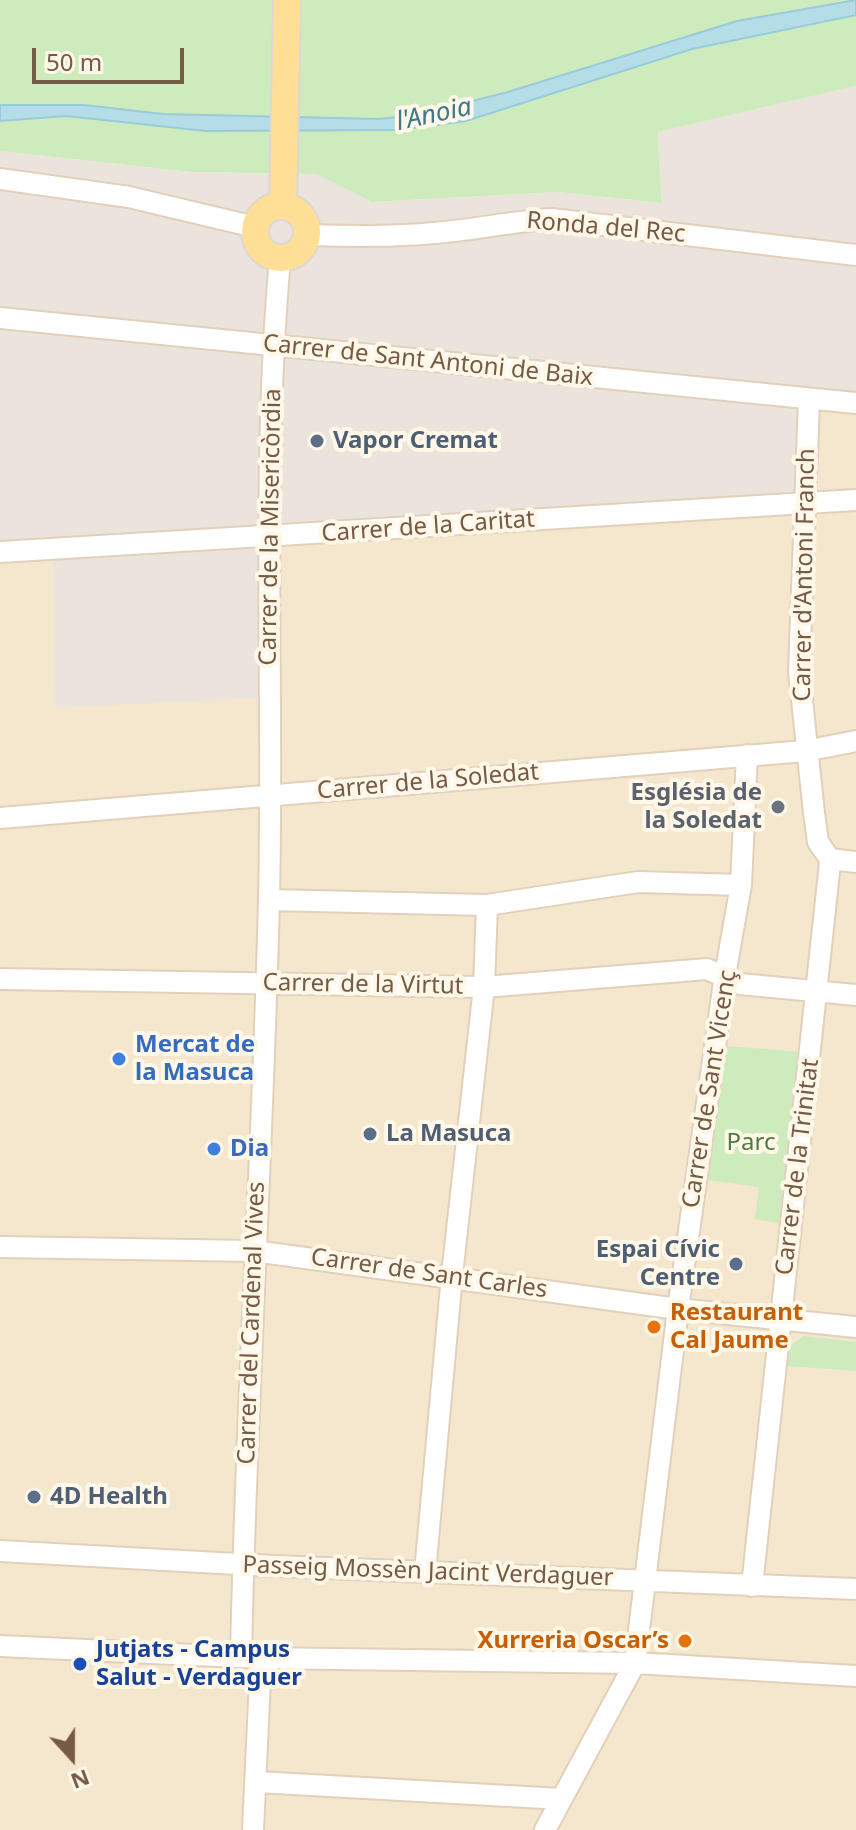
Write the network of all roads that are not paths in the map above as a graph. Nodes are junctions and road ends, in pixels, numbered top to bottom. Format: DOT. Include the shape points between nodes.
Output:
graph roads {
  1 [pos="287,0"];
  2 [pos="0,179"];
  3 [pos="283,195"];
  4 [pos="255,227"];
  5 [pos="308,235"];
  6 [pos="856,255"];
  7 [pos="280,259"];
  8 [pos="0,318"];
  9 [pos="273,346"];
  10 [pos="809,399"];
  11 [pos="856,403"];
  12 [pos="856,500"];
  13 [pos="806,503"];
  14 [pos="268,537"];
  15 [pos="0,552"];
  16 [pos="856,741"];
  17 [pos="805,751"];
  18 [pos="747,755"];
  19 [pos="271,796"];
  20 [pos="0,818"];
  21 [pos="830,859"];
  22 [pos="856,862"];
  23 [pos="741,885"];
  24 [pos="269,900"];
  25 [pos="487,905"];
  26 [pos="725,975"];
  27 [pos="0,979"];
  28 [pos="266,984"];
  29 [pos="484,987"];
  30 [pos="819,992"];
  31 [pos="856,995"];
  32 [pos="0,1247"];
  33 [pos="254,1251"];
  34 [pos="452,1275"];
  35 [pos="678,1309"];
  36 [pos="780,1318"];
  37 [pos="856,1327"];
  38 [pos="0,1551"];
  39 [pos="242,1565"];
  40 [pos="425,1572"];
  41 [pos="642,1580"];
  42 [pos="752,1586"];
  43 [pos="856,1589"];
  44 [pos="0,1646"];
  45 [pos="251,1658"];
  46 [pos="635,1663"];
  47 [pos="856,1676"];
  48 [pos="257,1782"];
  49 [pos="562,1799"];
  50 [pos="253,1830"];
  51 [pos="545,1830"];
  1 -- 3 [label="main road"];
  2 -- 4 [label="street" via="129,197"];
  3 -- 4 [label="main road"];
  3 -- 5 [label="main road" via="301,215"];
  4 -- 7 [label="main road" via="260,249"];
  5 -- 6 [label="street, Ronda del Rec" via="437,233 552,219"];
  5 -- 7 [label="main road" via="299,252"];
  7 -- 9 [label="street, Carrer de la Misericòrdia"];
  8 -- 9 [label="street, Carrer de Sant Antoni de Baix"];
  9 -- 10 [label="street, Carrer de Sant Antoni de Baix"];
  9 -- 14 [label="street, Carrer de la Misericòrdia"];
  10 -- 11 [label="street, Carrer de Sant Antoni de Baix"];
  10 -- 13 [label="street, Carrer d'Antoni Franch"];
  12 -- 13 [label="street, Carrer de la Caritat"];
  13 -- 14 [label="street, Carrer de la Caritat"];
  13 -- 17 [label="street, Carrer d'Antoni Franch" via="799,672"];
  14 -- 15 [label="street, Carrer de la Caritat"];
  14 -- 19 [label="street, Carrer de la Misericòrdia"];
  16 -- 17 [label="street, Carrer de la Soledat"];
  17 -- 18 [label="street, Carrer de la Soledat"];
  17 -- 21 [label="street, Carrer de la Trinitat" via="818,842"];
  18 -- 19 [label="street, Carrer de la Soledat"];
  18 -- 23 [label="street, Carrer de Sant Vicenç"];
  19 -- 20 [label="street, Carrer de la Soledat"];
  19 -- 24 [label="street, Carrer del Cardenal Vives"];
  21 -- 22 [label="street"];
  21 -- 30 [label="street, Carrer de la Trinitat"];
  23 -- 25 [label="street" via="638,882"];
  23 -- 26 [label="street, Carrer de Sant Vicenç"];
  24 -- 25 [label="street"];
  24 -- 28 [label="street, Carrer del Cardenal Vives"];
  25 -- 29 [label="street"];
  26 -- 29 [label="street, Carrer de la Virtut" via="707,969"];
  26 -- 30 [label="street, Carrer de la Virtut" via="740,984"];
  26 -- 35 [label="street, Carrer de Sant Vicenç"];
  27 -- 28 [label="street, Carrer de la Virtut"];
  28 -- 29 [label="street, Carrer de la Virtut"];
  28 -- 33 [label="street, Carrer del Cardenal Vives"];
  29 -- 34 [label="street"];
  30 -- 31 [label="street, Carrer de la Virtut"];
  30 -- 36 [label="street, Carrer de la Trinitat"];
  32 -- 33 [label="street, Carrer de Sant Carles"];
  33 -- 34 [label="street, Carrer de Sant Carles"];
  33 -- 39 [label="street, Carrer del Cardenal Vives"];
  34 -- 35 [label="street, Carrer de Sant Carles"];
  34 -- 40 [label="street"];
  35 -- 36 [label="street, Carrer de Sant Carles"];
  35 -- 41 [label="street, Carrer de Sant Vicenç"];
  36 -- 37 [label="street, Carrer de Sant Carles"];
  36 -- 42 [label="street, Carrer de la Trinitat"];
  38 -- 39 [label="street, Passeig Mossèn Jacint Verdaguer"];
  39 -- 40 [label="street, Passeig Mossèn Jacint Verdaguer"];
  39 -- 45 [label="street, Carrer del Cardenal Vives"];
  40 -- 41 [label="street, Passeig Mossèn Jacint Verdaguer"];
  41 -- 42 [label="street, Passeig Mossèn Jacint Verdaguer"];
  41 -- 46 [label="street, Carrer de Sant Vicenç"];
  42 -- 43 [label="street, Passeig Mossèn Jacint Verdaguer"];
  44 -- 45 [label="street"];
  45 -- 46 [label="street"];
  45 -- 48 [label="street, Carrer del Cardenal Vives"];
  46 -- 47 [label="street"];
  46 -- 49 [label="street, Carrer de Sant Vicenç"];
  48 -- 49 [label="street"];
  48 -- 50 [label="street, Carrer del Cardenal Vives"];
  49 -- 51 [label="street, Carrer de Sant Vicenç"];
}
